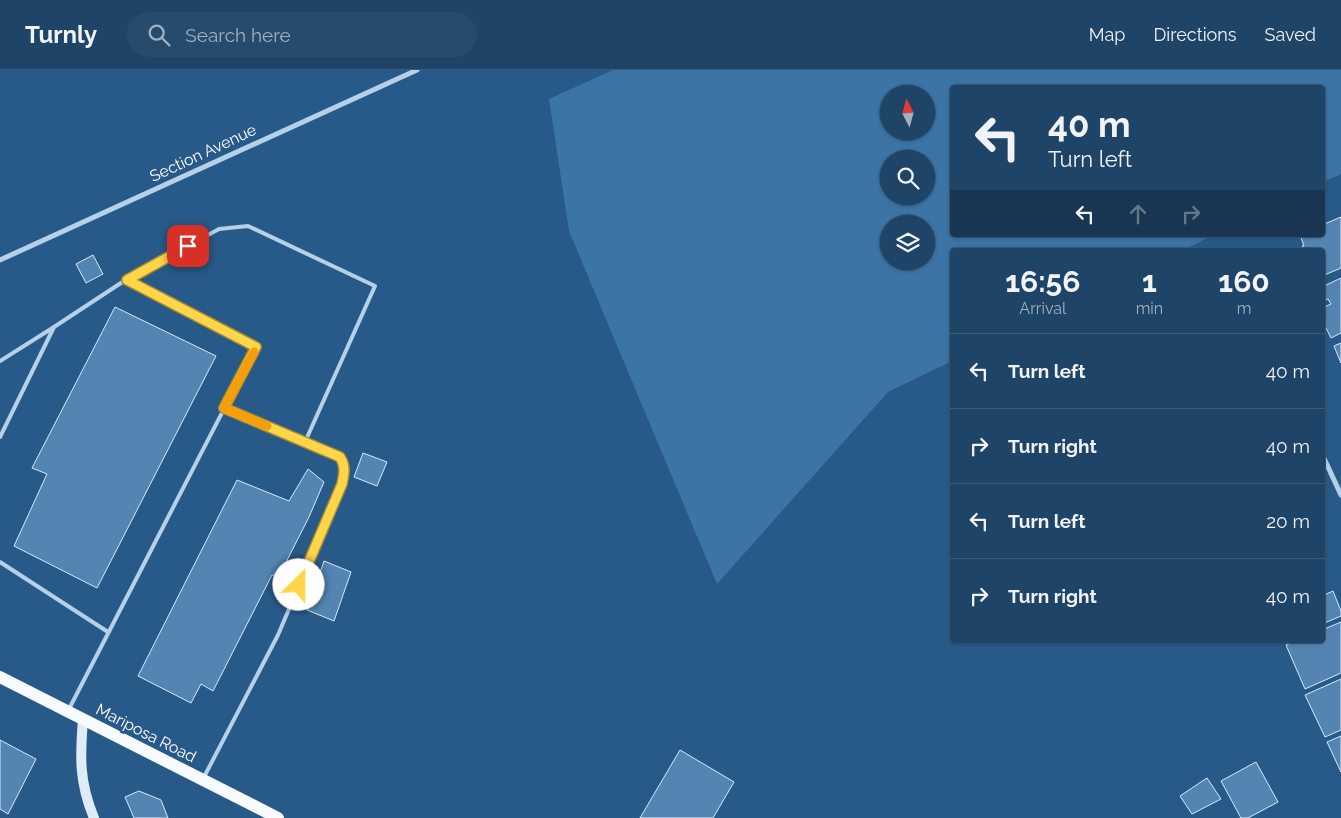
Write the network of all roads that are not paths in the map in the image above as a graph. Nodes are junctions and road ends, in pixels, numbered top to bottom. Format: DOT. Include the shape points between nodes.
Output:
graph roads {
  1 [pos="417,70"];
  2 [pos="0,260"];
  3 [pos="127,280"];
  4 [pos="54,327"];
  5 [pos="0,361"];
  6 [pos="224,408"];
  7 [pos="0,437"];
  8 [pos="305,442"];
  9 [pos="1325,460"];
  10 [pos="1341,495"];
  11 [pos="0,562"];
  12 [pos="108,632"];
  13 [pos="0,677"];
  14 [pos="68,711"];
  15 [pos="83,719"];
  16 [pos="203,780"];
  17 [pos="94,818"];
  18 [pos="278,818"];
  1 -- 2 [label="street, Section Avenue"];
  3 -- 4 [label="lane"];
  3 -- 6 [label="lane" via="256,347"];
  3 -- 8 [label="lane" via="219,229 248,226 375,286"];
  4 -- 5 [label="lane"];
  4 -- 7 [label="lane"];
  6 -- 8 [label="lane"];
  6 -- 12 [label="lane"];
  8 -- 16 [label="lane" via="340,457 344,463 342,484 278,635"];
  9 -- 10 [label="street"];
  11 -- 12 [label="lane"];
  12 -- 14 [label="lane"];
  13 -- 14 [label="main road, Mariposa Road"];
  14 -- 15 [label="main road, Mariposa Road"];
  15 -- 16 [label="main road, Mariposa Road"];
  15 -- 17 [label="street" via="80,756 86,798"];
  16 -- 18 [label="main road, Mariposa Road"];
}
